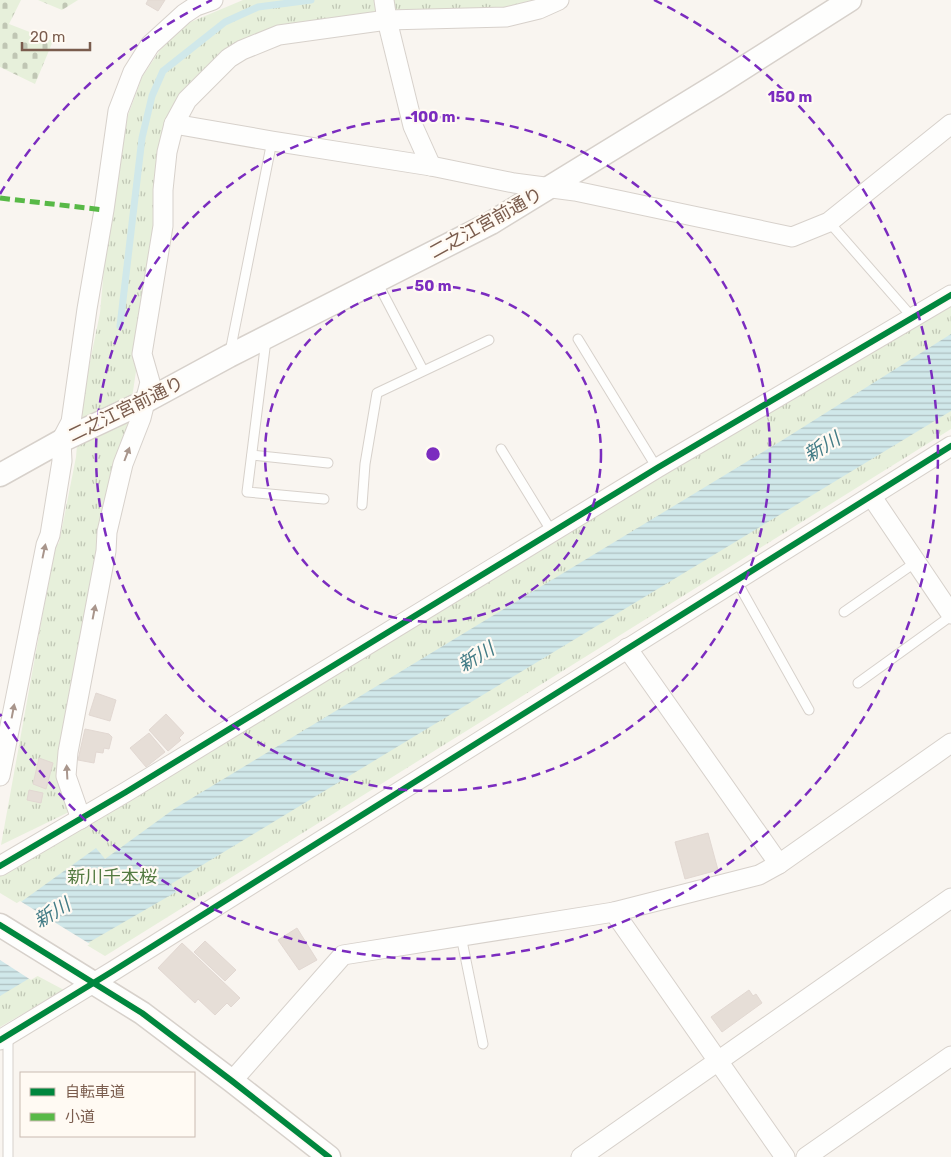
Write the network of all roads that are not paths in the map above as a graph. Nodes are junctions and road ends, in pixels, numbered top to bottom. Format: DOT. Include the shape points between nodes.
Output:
graph roads {
  1 [pos="213,0"];
  2 [pos="559,0"];
  3 [pos="850,0"];
  4 [pos="386,9"];
  5 [pos="174,124"];
  6 [pos="951,124"];
  7 [pos="272,141"];
  8 [pos="431,166"];
  9 [pos="551,187"];
  10 [pos="829,222"];
  11 [pos="377,281"];
  12 [pos="951,295"];
  13 [pos="914,318"];
  14 [pos="266,338"];
  15 [pos="578,339"];
  16 [pos="489,340"];
  17 [pos="229,356"];
  18 [pos="423,370"];
  19 [pos="146,401"];
  20 [pos="61,441"];
  21 [pos="951,446"];
  22 [pos="501,449"];
  23 [pos="252,455"];
  24 [pos="328,464"];
  25 [pos="657,468"];
  26 [pos="0,475"];
  27 [pos="872,497"];
  28 [pos="324,499"];
  29 [pos="362,505"];
  30 [pos="552,532"];
  31 [pos="916,562"];
  32 [pos="736,580"];
  33 [pos="844,612"];
  34 [pos="951,615"];
  35 [pos="627,648"];
  36 [pos="858,683"];
  37 [pos="809,710"];
  38 [pos="951,743"];
  39 [pos="0,776"];
  40 [pos="81,819"];
  41 [pos="779,864"];
  42 [pos="0,866"];
  43 [pos="951,898"];
  44 [pos="614,912"];
  45 [pos="0,925"];
  46 [pos="461,936"];
  47 [pos="86,979"];
  48 [pos="4,1037"];
  49 [pos="483,1044"];
  50 [pos="951,1056"];
  51 [pos="718,1061"];
  52 [pos="232,1081"];
  53 [pos="8,1157"];
  54 [pos="329,1157"];
  55 [pos="581,1157"];
  56 [pos="785,1157"];
  57 [pos="806,1157"];
  1 -- 20 [label="street" via="184,14 150,46 133,72 118,111 71,422"];
  2 -- 4 [label="street" via="506,17"];
  3 -- 9 [label="street, 二之江宮前通り"];
  4 -- 5 [label="street" via="279,35 242,50 204,81 187,100"];
  4 -- 8 [label="street" via="413,126"];
  5 -- 7 [label="street"];
  5 -- 19 [label="street" via="167,152 163,226 142,354 150,382"];
  6 -- 10 [label="street"];
  7 -- 8 [label="street"];
  7 -- 17 [label="lane"];
  8 -- 9 [label="street"];
  9 -- 10 [label="street" via="792,237"];
  9 -- 11 [label="street, 二之江宮前通り" via="491,223"];
  10 -- 13 [label="lane"];
  11 -- 14 [label="street, 二之江宮前通り"];
  11 -- 18 [label="lane"];
  12 -- 13 [label="street"];
  13 -- 25 [label="street"];
  14 -- 17 [label="street, 二之江宮前通り"];
  14 -- 23 [label="lane"];
  15 -- 25 [label="lane"];
  16 -- 18 [label="lane"];
  17 -- 19 [label="street, 二之江宮前通り"];
  18 -- 29 [label="lane" via="377,393 364,464"];
  19 -- 20 [label="street, 二之江宮前通り"];
  40 -- 19 [label="street, one-way" via="66,776 68,752 107,532 124,464"];
  20 -- 26 [label="street, 二之江宮前通り"];
  39 -- 20 [label="street, one-way" via="50,535 62,461"];
  21 -- 27 [label="street"];
  22 -- 30 [label="lane"];
  23 -- 24 [label="lane"];
  23 -- 28 [label="lane" via="247,492"];
  25 -- 30 [label="street"];
  27 -- 31 [label="street"];
  27 -- 32 [label="street"];
  30 -- 40 [label="street"];
  31 -- 33 [label="lane"];
  31 -- 34 [label="street"];
  32 -- 35 [label="street"];
  32 -- 37 [label="lane"];
  34 -- 36 [label="lane"];
  35 -- 41 [label="street"];
  35 -- 47 [label="street"];
  38 -- 41 [label="street"];
  40 -- 42 [label="street"];
  41 -- 44 [label="street" via="758,875"];
  43 -- 51 [label="street"];
  44 -- 46 [label="street"];
  44 -- 51 [label="street"];
  45 -- 47 [label="street"];
  46 -- 49 [label="lane"];
  46 -- 52 [label="street" via="343,955"];
  47 -- 48 [label="street"];
  47 -- 52 [label="street" via="142,1013"];
  48 -- 53 [label="lane"];
  50 -- 57 [label="street"];
  51 -- 55 [label="street"];
  51 -- 56 [label="street"];
  52 -- 54 [label="street"];
}
